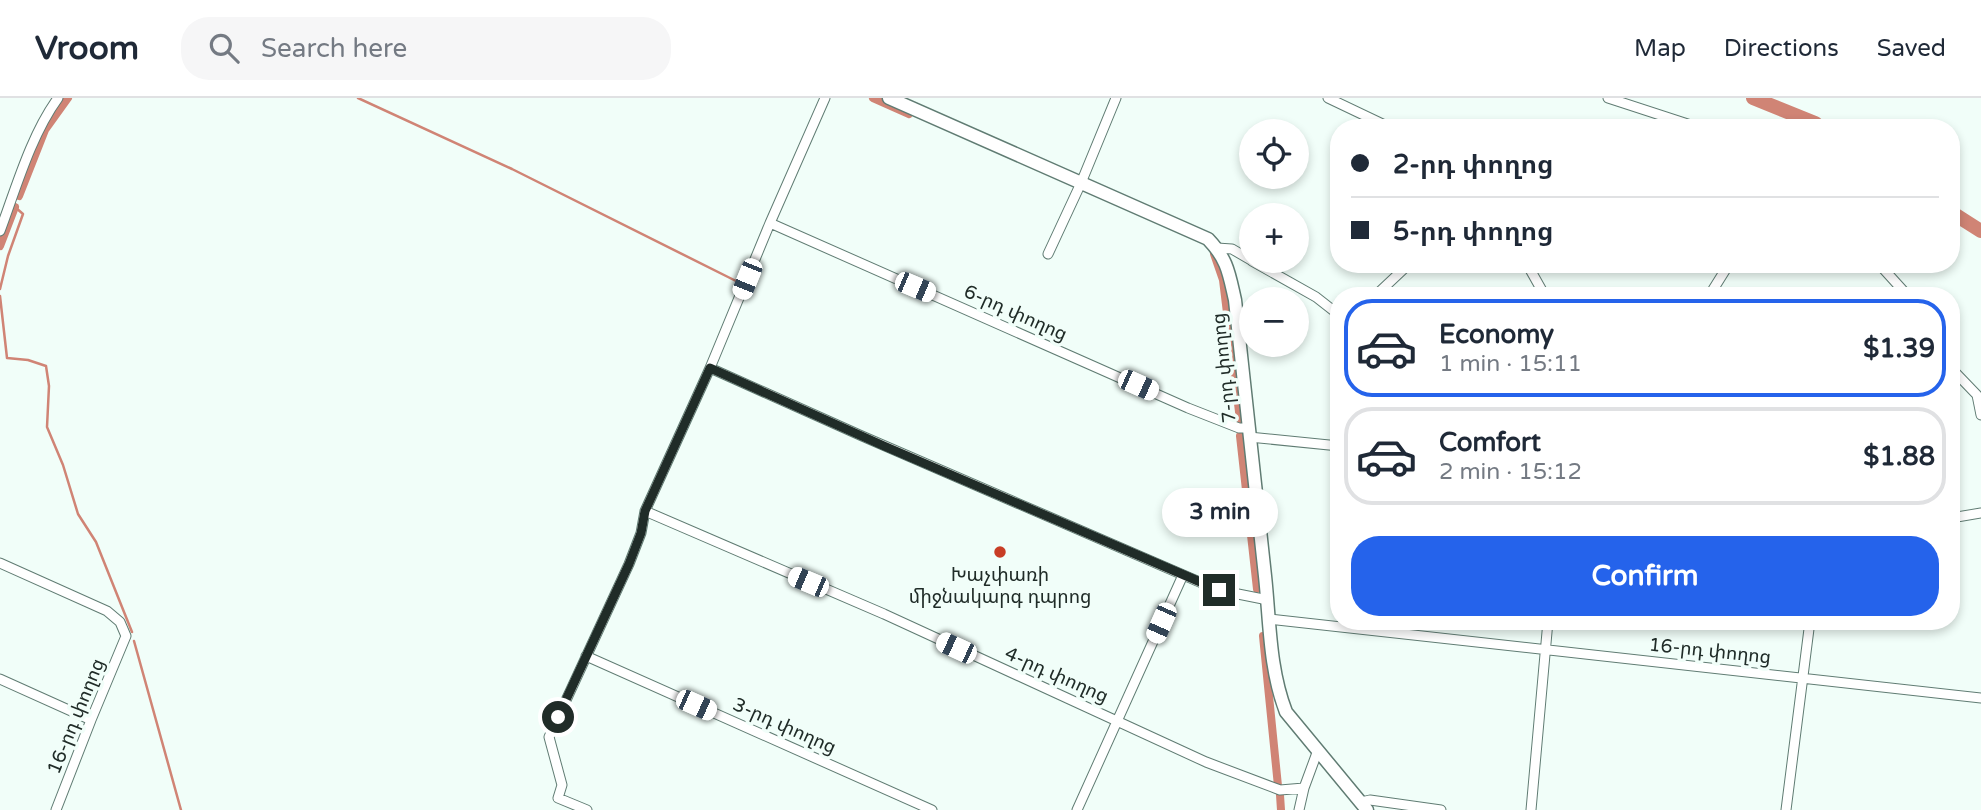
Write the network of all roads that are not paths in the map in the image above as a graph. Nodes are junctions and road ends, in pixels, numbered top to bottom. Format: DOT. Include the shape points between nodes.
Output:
graph roads {
  1 [pos="58,98"];
  2 [pos="825,98"];
  3 [pos="889,98"];
  4 [pos="1116,98"];
  5 [pos="1328,98"];
  6 [pos="1608,98"];
  7 [pos="1372,119"];
  8 [pos="1672,119"];
  9 [pos="1081,183"];
  10 [pos="770,223"];
  11 [pos="0,232"];
  12 [pos="1217,248"];
  13 [pos="1239,253"];
  14 [pos="1048,254"];
  15 [pos="1274,273"];
  16 [pos="1399,273"];
  17 [pos="1887,273"];
  18 [pos="1385,287"];
  19 [pos="1900,287"];
  20 [pos="1330,308"];
  21 [pos="710,368"];
  22 [pos="1960,377"];
  23 [pos="1981,415"];
  24 [pos="1249,432"];
  25 [pos="1330,445"];
  26 [pos="645,511"];
  27 [pos="1981,513"];
  28 [pos="1960,516"];
  29 [pos="0,563"];
  30 [pos="1183,575"];
  31 [pos="1268,600"];
  32 [pos="1269,619"];
  33 [pos="1330,626"];
  34 [pos="1370,630"];
  35 [pos="1547,630"];
  36 [pos="1809,630"];
  37 [pos="1544,649"];
  38 [pos="586,656"];
  39 [pos="1804,677"];
  40 [pos="0,679"];
  41 [pos="1981,698"];
  42 [pos="91,720"];
  43 [pos="1118,720"];
  44 [pos="1318,750"];
  45 [pos="1304,788"];
  46 [pos="1364,806"];
  47 [pos="56,810"];
  48 [pos="587,810"];
  49 [pos="932,810"];
  50 [pos="1077,810"];
  51 [pos="1299,810"];
  52 [pos="1441,810"];
  53 [pos="1531,810"];
  54 [pos="1786,810"];
  1 -- 11 [label="street" via="40,129"];
  2 -- 10 [label="street"];
  3 -- 9 [label="main road"];
  4 -- 9 [label="street"];
  5 -- 7 [label="street"];
  6 -- 8 [label="street"];
  9 -- 12 [label="main road" via="1208,239"];
  9 -- 14 [label="street"];
  10 -- 21 [label="street"];
  10 -- 24 [label="street, 6-րդ փողոց"];
  12 -- 13 [label="street"];
  12 -- 24 [label="main road, 7-րդ փողոց" via="1227,263 1235,300"];
  15 -- 20 [label="street"];
  16 -- 18 [label="street"];
  17 -- 19 [label="street"];
  21 -- 26 [label="street"];
  21 -- 30 [label="street"];
  22 -- 23 [label="street" via="1977,395"];
  24 -- 25 [label="street, 6-րդ փողոց"];
  24 -- 31 [label="main road, 7-րդ փողոց"];
  26 -- 38 [label="street" via="629,564"];
  26 -- 43 [label="street, 4-րդ փողոց"];
  27 -- 28 [label="street"];
  29 -- 42 [label="street, 16-րդ փողոց" via="107,611 120,622 126,636"];
  30 -- 31 [label="street" via="1219,590"];
  30 -- 43 [label="street"];
  31 -- 32 [label="main road, 7-րդ փողոց"];
  32 -- 33 [label="street, 16-րդ փողոց"];
  32 -- 44 [label="main road, 7-րդ փողոց" via="1282,702"];
  34 -- 37 [label="street, 16-րդ փողոց"];
  35 -- 37 [label="street"];
  36 -- 39 [label="street"];
  37 -- 39 [label="street, 16-րդ փողոց"];
  37 -- 53 [label="street"];
  38 -- 48 [label="street" via="549,737 562,785 558,798"];
  38 -- 49 [label="street, 3-րդ փողոց"];
  39 -- 41 [label="street, 16-րդ փողոց"];
  39 -- 54 [label="street"];
  40 -- 42 [label="street"];
  42 -- 47 [label="street, 16-րդ փողոց"];
  43 -- 45 [label="street, 4-րդ փողոց" via="1268,786"];
  43 -- 50 [label="street"];
  44 -- 45 [label="street"];
  44 -- 46 [label="main road, 7-րդ փողոց"];
  45 -- 51 [label="street"];
  46 -- 52 [label="street" via="1370,800"];
}
